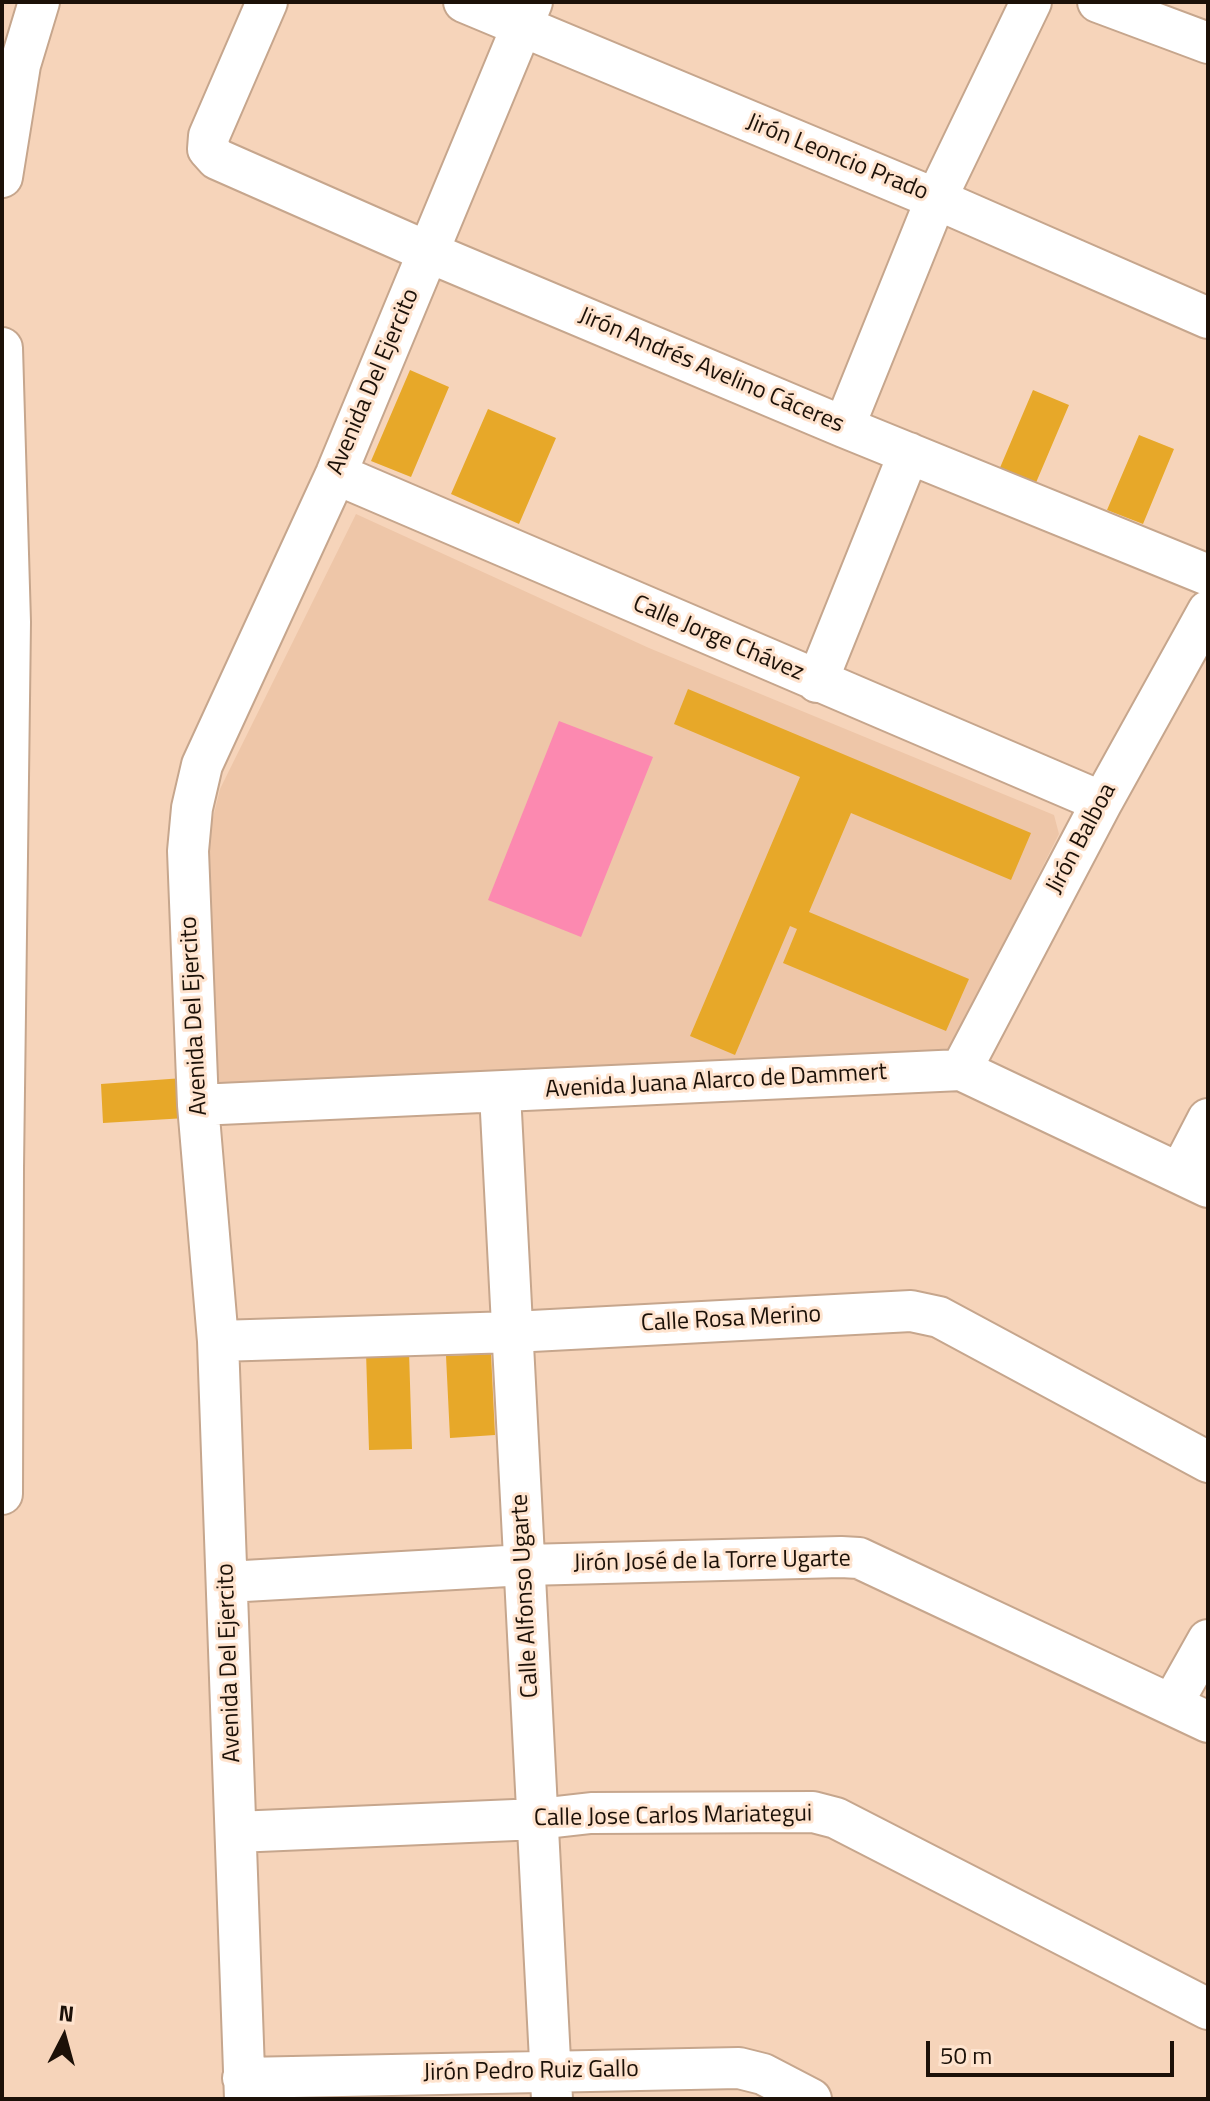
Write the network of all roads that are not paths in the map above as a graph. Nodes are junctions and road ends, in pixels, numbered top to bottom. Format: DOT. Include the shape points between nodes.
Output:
graph roads {
  1 [pos="39,2"];
  2 [pos="267,2"];
  3 [pos="464,2"];
  4 [pos="1031,2"];
  5 [pos="1098,2"];
  6 [pos="526,14"];
  7 [pos="1208,43"];
  8 [pos="11,63"];
  9 [pos="2,177"];
  10 [pos="936,199"];
  11 [pos="428,252"];
  12 [pos="1208,318"];
  13 [pos="2,348"];
  14 [pos="2,377"];
  15 [pos="844,427"];
  16 [pos="909,453"];
  17 [pos="336,474"];
  18 [pos="1208,575"];
  19 [pos="1208,611"];
  20 [pos="6,621"];
  21 [pos="817,682"];
  22 [pos="1102,802"];
  23 [pos="5,859"];
  24 [pos="961,1070"];
  25 [pos="500,1093"];
  26 [pos="198,1105"];
  27 [pos="1208,1119"];
  28 [pos="2,1168"];
  29 [pos="1194,1180"];
  30 [pos="513,1332"];
  31 [pos="218,1341"];
  32 [pos="3,1414"];
  33 [pos="1208,1462"];
  34 [pos="2,1494"];
  35 [pos="525,1565"];
  36 [pos="227,1582"];
  37 [pos="1208,1640"];
  38 [pos="1172,1704"];
  39 [pos="1208,1722"];
  40 [pos="538,1819"];
  41 [pos="236,1832"];
  42 [pos="1208,2009"];
  43 [pos="552,2085"];
  44 [pos="244,2089"];
  45 [pos="811,2099"];
  1 -- 8 [label="street"];
  2 -- 11 [label="street, Jirón Andrés Avelino Cáceres" via="208,149 217,159"];
  3 -- 6 [label="street, Jirón Leoncio Prado"];
  4 -- 10 [label="street"];
  5 -- 7 [label="street"];
  6 -- 10 [label="street, Jirón Leoncio Prado"];
  6 -- 11 [label="street, Avenida Del Ejercito"];
  8 -- 9 [label="street"];
  10 -- 12 [label="street, Jirón Leoncio Prado"];
  10 -- 15 [label="street"];
  11 -- 15 [label="street, Jirón Andrés Avelino Cáceres"];
  11 -- 17 [label="street, Avenida Del Ejercito"];
  13 -- 14 [label="street"];
  14 -- 20 [label="street"];
  15 -- 16 [label="street, Jirón Andrés Avelino Cáceres"];
  16 -- 18 [label="street, Jirón Andrés Avelino Cáceres"];
  16 -- 21 [label="street"];
  17 -- 21 [label="street, Calle Jorge Chávez"];
  17 -- 26 [label="street, Avenida Del Ejercito" via="202,765 192,808 188,851"];
  19 -- 22 [label="street, Jirón Balboa"];
  20 -- 23 [label="street"];
  21 -- 22 [label="street, Calle Jorge Chávez"];
  22 -- 24 [label="street, Jirón Balboa"];
  23 -- 28 [label="street"];
  24 -- 25 [label="street, Avenida Juana Alarco de Dammert"];
  24 -- 29 [label="street, Avenida Juana Alarco de Dammert"];
  25 -- 26 [label="street, Avenida Juana Alarco de Dammert"];
  25 -- 30 [label="street, Calle Alfonso Ugarte"];
  26 -- 31 [label="street, Avenida Del Ejercito"];
  27 -- 29 [label="street"];
  28 -- 32 [label="street"];
  30 -- 31 [label="street, Calle Rosa Merino"];
  30 -- 33 [label="street, Calle Rosa Merino" via="926,1313"];
  30 -- 35 [label="street, Calle Alfonso Ugarte"];
  31 -- 36 [label="street, Avenida Del Ejercito"];
  32 -- 34 [label="street"];
  35 -- 36 [label="street, Jirón José de la Torre Ugarte"];
  35 -- 38 [label="street, Jirón José de la Torre Ugarte" via="859,1558"];
  35 -- 40 [label="street, Calle Alfonso Ugarte"];
  36 -- 41 [label="street, Avenida Del Ejercito"];
  37 -- 38 [label="street"];
  38 -- 39 [label="street, Jirón José de la Torre Ugarte"];
  40 -- 41 [label="street, Calle Jose Carlos Mariategui"];
  40 -- 42 [label="street, Calle Jose Carlos Mariategui" via="591,1813 826,1814"];
  40 -- 43 [label="street, Calle Alfonso Ugarte"];
  41 -- 44 [label="street, Avenida Del Ejercito"];
  43 -- 44 [label="street, Jirón Pedro Ruiz Gallo"];
  43 -- 45 [label="street, Jirón Pedro Ruiz Gallo" via="739,2068"];
}
